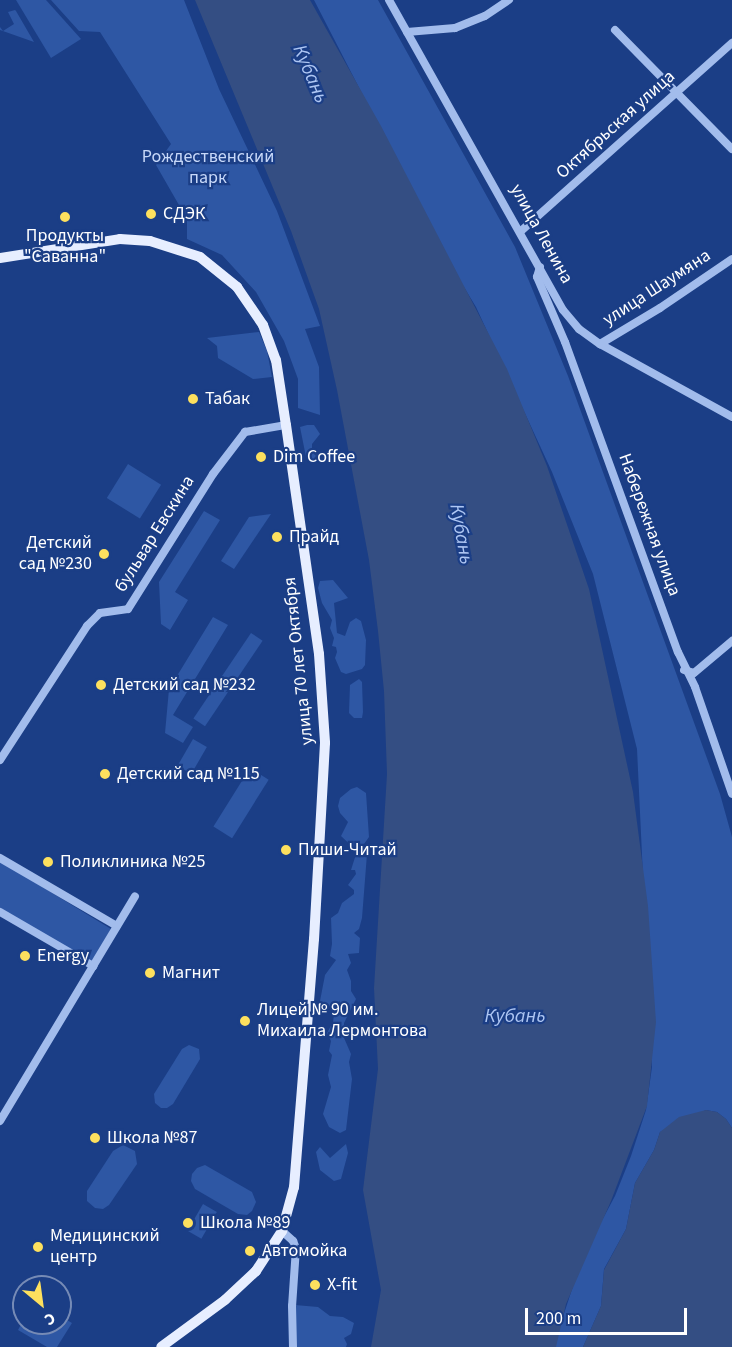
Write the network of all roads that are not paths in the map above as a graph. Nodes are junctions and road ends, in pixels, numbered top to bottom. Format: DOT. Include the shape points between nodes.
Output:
graph roads {
  1 [pos="389,0"];
  2 [pos="508,0"];
  3 [pos="615,30"];
  4 [pos="407,32"];
  5 [pos="732,44"];
  6 [pos="677,93"];
  7 [pos="732,149"];
  8 [pos="521,231"];
  9 [pos="0,258"];
  10 [pos="732,259"];
  11 [pos="540,267"];
  12 [pos="600,344"];
  13 [pos="732,417"];
  14 [pos="286,424"];
  15 [pos="730,647"];
  16 [pos="684,670"];
  17 [pos="694,673"];
  18 [pos="695,687"];
  19 [pos="0,760"];
  20 [pos="732,794"];
  21 [pos="0,858"];
  22 [pos="135,896"];
  23 [pos="0,912"];
  24 [pos="117,926"];
  25 [pos="93,966"];
  26 [pos="0,1121"];
  27 [pos="282,1231"];
  28 [pos="161,1347"];
  29 [pos="293,1347"];
  1 -- 4 [label="street, улица Ленина"];
  2 -- 4 [label="street" via="485,16 455,28"];
  3 -- 6 [label="street"];
  4 -- 8 [label="street, улица Ленина"];
  5 -- 6 [label="street, Октябрьская улица"];
  6 -- 7 [label="street"];
  6 -- 8 [label="street, Октябрьская улица"];
  8 -- 11 [label="street, улица Ленина"];
  9 -- 14 [label="main road, улица 70 лет Октября" via="120,239 150,242 200,257 237,287 263,325 276,360"];
  10 -- 12 [label="street, улица Шаумяна"];
  11 -- 12 [label="street, улица Ленина" via="563,310 579,329"];
  11 -- 16 [label="street, Набережная улица" via="537,277 565,342"];
  12 -- 13 [label="street, улица Ленина"];
  14 -- 19 [label="street, бульвар Евскина" via="245,432 208,482 128,609 100,613 87,626"];
  14 -- 27 [label="main road, улица 70 лет Октября" via="319,654 325,770 298,1157"];
  15 -- 17 [label="street"];
  16 -- 17 [label="street"];
  16 -- 18 [label="street, Набережная улица"];
  17 -- 18 [label="street"];
  18 -- 20 [label="street, Набережная улица"];
  21 -- 24 [label="street"];
  22 -- 24 [label="street"];
  23 -- 25 [label="street"];
  24 -- 25 [label="street"];
  25 -- 26 [label="street"];
  27 -- 28 [label="main road, улица 70 лет Октября" via="240,1288"];
  27 -- 29 [label="street" via="296,1248"];
}
